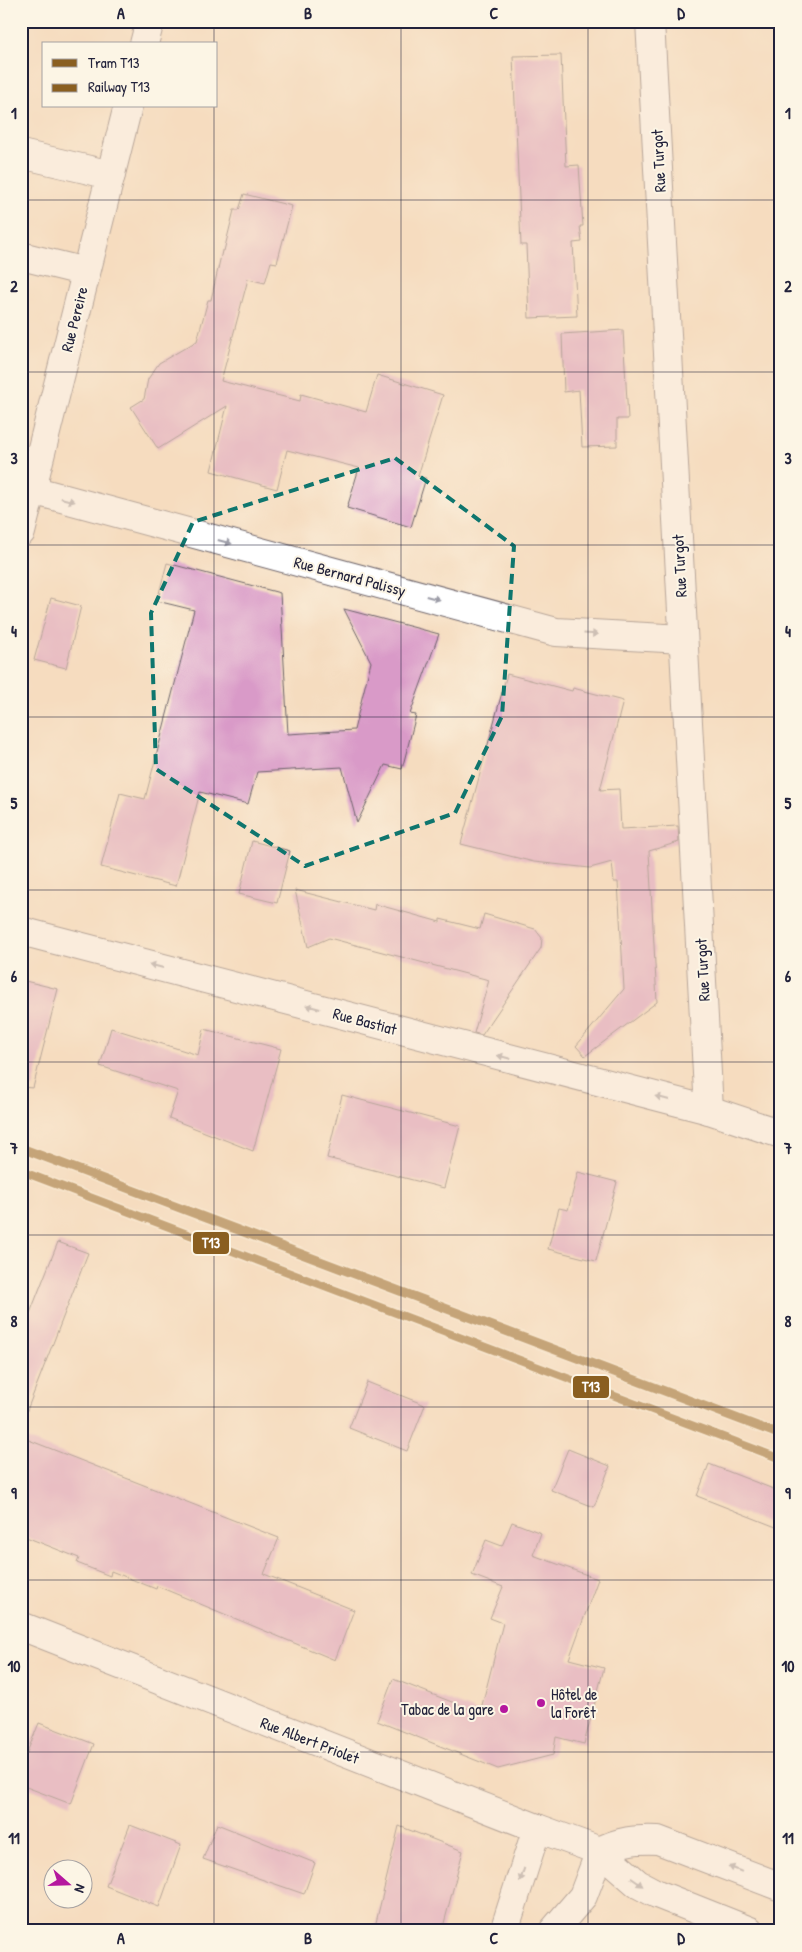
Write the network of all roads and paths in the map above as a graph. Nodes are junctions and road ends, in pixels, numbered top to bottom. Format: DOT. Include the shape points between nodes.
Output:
graph roads {
  1 [pos="150,21"];
  2 [pos="650,21"];
  3 [pos="145,42"];
  4 [pos="128,108"];
  5 [pos="21,154"];
  6 [pos="111,175"];
  7 [pos="21,256"];
  8 [pos="86,272"];
  9 [pos="27,488"];
  10 [pos="21,532"];
  11 [pos="683,639"];
  12 [pos="21,931"];
  13 [pos="709,1110"];
  14 [pos="781,1134"];
  15 [pos="21,1626"];
  16 [pos="537,1828"];
  17 [pos="600,1851"];
  18 [pos="781,1887"];
  19 [pos="504,1931"];
  20 [pos="553,1931"];
  21 [pos="750,1931"];
  1 -- 3 [label="street"];
  2 -- 11 [label="street, Rue Turgot"];
  4 -- 6 [label="street, Rue Pereire"];
  5 -- 6 [label="street"];
  6 -- 8 [label="street, Rue Pereire"];
  7 -- 8 [label="street"];
  8 -- 9 [label="street, Rue Pereire"];
  9 -- 10 [label="street, Rue Pereire"];
  9 -- 11 [label="street, Rue Bernard Palissy, one-way" via="556,632"];
  11 -- 13 [label="street, Rue Turgot"];
  13 -- 12 [label="street, Rue Bastiat, one-way"];
  13 -- 14 [label="street, Rue Bastiat"];
  15 -- 16 [label="street, Rue Albert Priolet"];
  16 -- 17 [label="street, Rue Albert Priolet"];
  16 -- 19 [label="street, one-way"];
  18 -- 17 [label="street, one-way" via="658,1840 620,1842"];
  17 -- 20 [label="street" via="583,1896"];
  17 -- 21 [label="street, Rue Albert Priolet, one-way" via="638,1884"];
}
